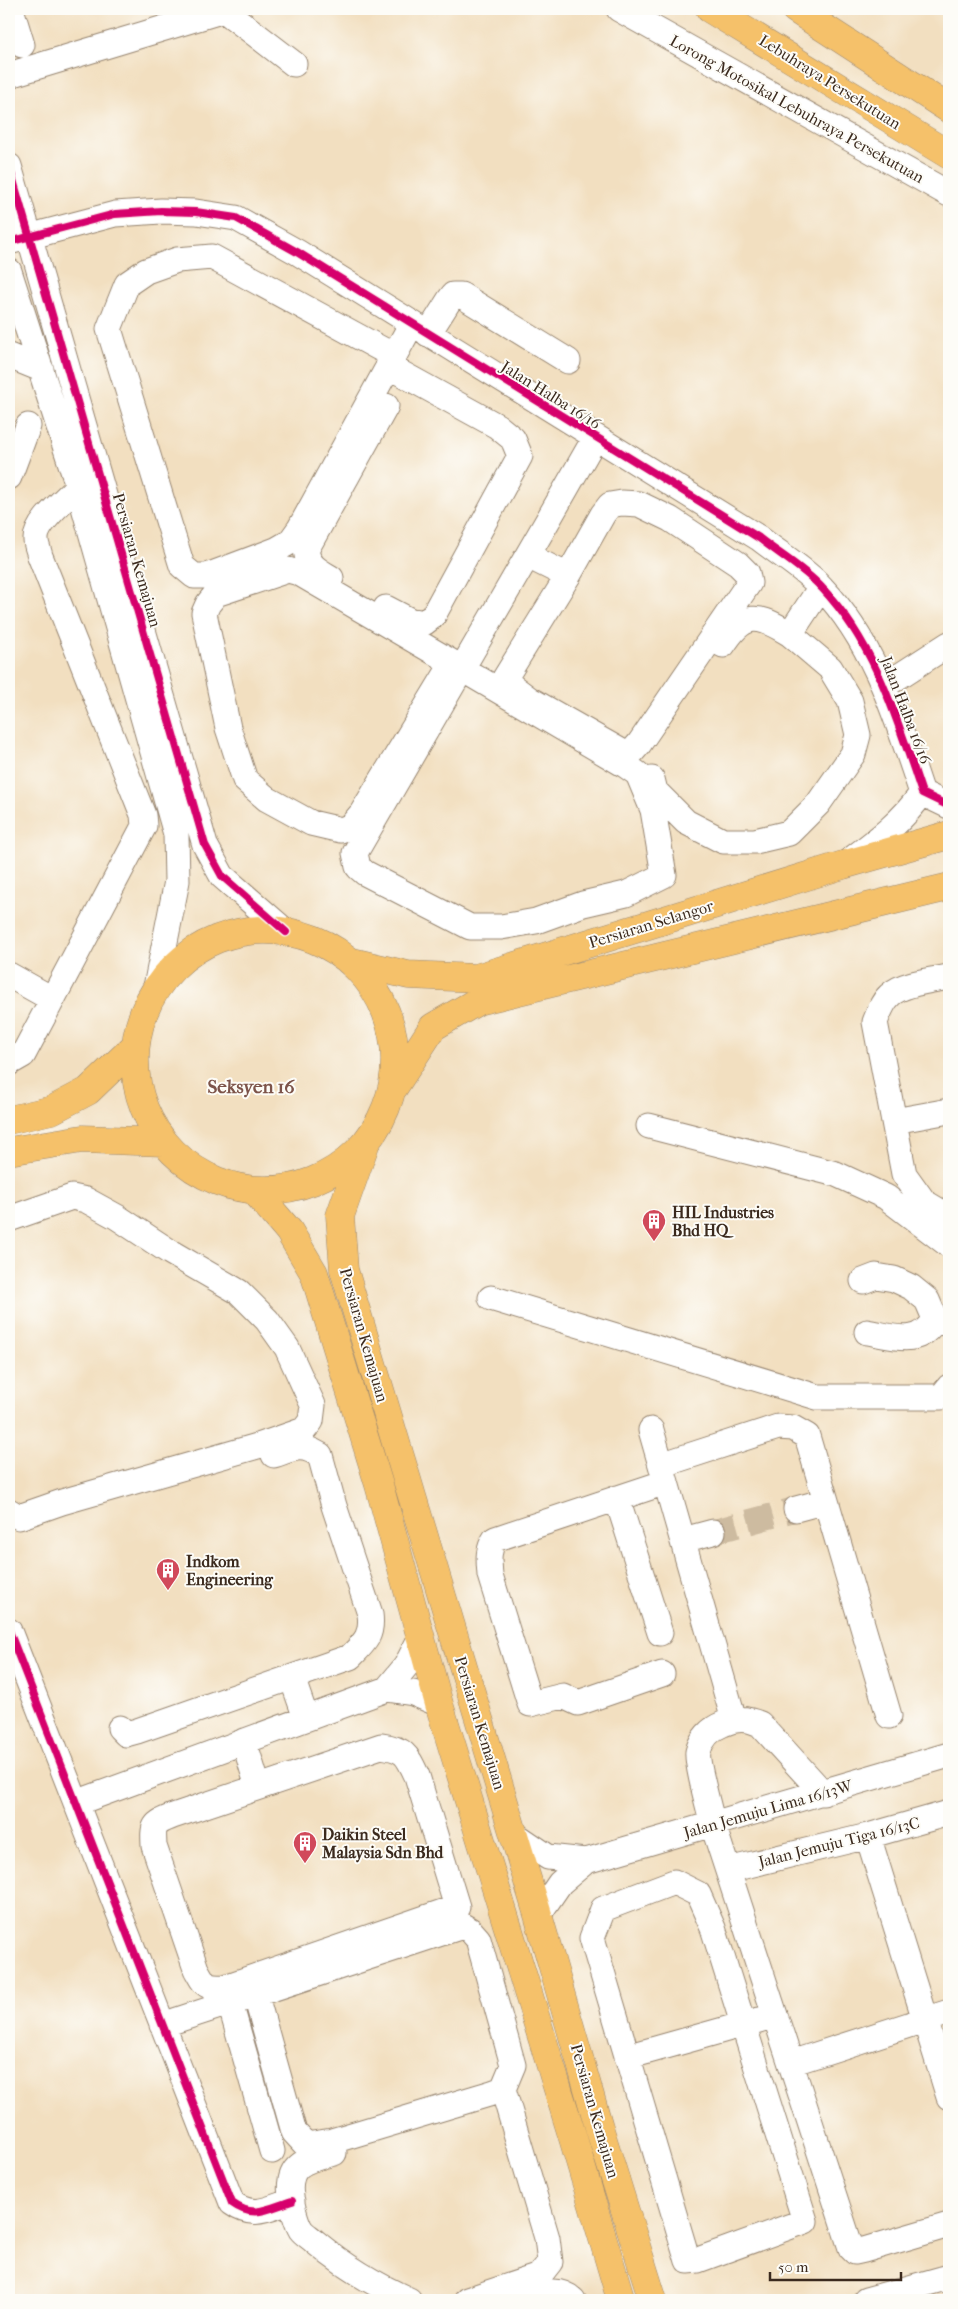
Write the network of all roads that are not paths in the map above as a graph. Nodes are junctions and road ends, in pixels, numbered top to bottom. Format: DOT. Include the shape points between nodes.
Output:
graph roads {
  1 [pos="11,9"];
  2 [pos="619,9"];
  3 [pos="710,9"];
  4 [pos="803,13"];
  5 [pos="22,45"];
  6 [pos="294,64"];
  7 [pos="9,75"];
  8 [pos="949,109"];
  9 [pos="949,156"];
  10 [pos="9,166"];
  11 [pos="949,194"];
  12 [pos="19,238"];
  13 [pos="9,271"];
  14 [pos="419,330"];
  15 [pos="9,356"];
  16 [pos="568,361"];
  17 [pos="395,366"];
  18 [pos="41,369"];
  19 [pos="28,426"];
  20 [pos="595,438"];
  21 [pos="9,478"];
  22 [pos="78,486"];
  23 [pos="528,556"];
  24 [pos="568,576"];
  25 [pos="821,587"];
  26 [pos="790,634"];
  27 [pos="949,644"];
  28 [pos="457,666"];
  29 [pos="884,686"];
  30 [pos="922,793"];
  31 [pos="949,806"];
  32 [pos="949,835"];
  33 [pos="843,865"];
  34 [pos="949,887"];
  35 [pos="286,932"];
  36 [pos="349,961"];
  37 [pos="9,976"];
  38 [pos="949,977"];
  39 [pos="156,987"];
  40 [pos="52,998"];
  41 [pos="135,1046"];
  42 [pos="9,1063"];
  43 [pos="393,1088"];
  44 [pos="949,1111"];
  45 [pos="9,1120"];
  46 [pos="894,1121"];
  47 [pos="650,1126"];
  48 [pos="164,1142"];
  49 [pos="365,1145"];
  50 [pos="9,1151"];
  51 [pos="254,1190"];
  52 [pos="949,1217"];
  53 [pos="9,1219"];
  54 [pos="949,1245"];
  55 [pos="863,1281"];
  56 [pos="491,1298"];
  57 [pos="942,1322"];
  58 [pos="867,1332"];
  59 [pos="949,1386"];
  60 [pos="651,1430"];
  61 [pos="265,1459"];
  62 [pos="664,1473"];
  63 [pos="617,1498"];
  64 [pos="826,1501"];
  65 [pos="796,1509"];
  66 [pos="9,1511"];
  67 [pos="713,1532"];
  68 [pos="683,1540"];
  69 [pos="9,1631"];
  70 [pos="660,1633"];
  71 [pos="420,1637"];
  72 [pos="662,1674"];
  73 [pos="292,1678"];
  74 [pos="387,1689"];
  75 [pos="439,1704"];
  76 [pos="889,1716"];
  77 [pos="306,1718"];
  78 [pos="734,1720"];
  79 [pos="120,1728"];
  80 [pos="244,1741"];
  81 [pos="949,1755"];
  82 [pos="258,1787"];
  83 [pos="823,1792"];
  84 [pos="76,1803"];
  85 [pos="949,1814"];
  86 [pos="713,1825"];
  87 [pos="514,1834"];
  88 [pos="868,1836"];
  89 [pos="586,1860"];
  90 [pos="728,1870"];
  91 [pos="538,1914"];
  92 [pos="744,1919"];
  93 [pos="713,1928"];
  94 [pos="228,1996"];
  95 [pos="256,1996"];
  96 [pos="949,2012"];
  97 [pos="776,2015"];
  98 [pos="925,2020"];
  99 [pos="742,2024"];
  100 [pos="162,2025"];
  101 [pos="627,2057"];
  102 [pos="792,2063"];
  103 [pos="505,2096"];
  104 [pos="949,2097"];
  105 [pos="599,2127"];
  106 [pos="572,2135"];
  107 [pos="272,2151"];
  108 [pos="616,2183"];
  109 [pos="590,2193"];
  110 [pos="292,2201"];
  111 [pos="949,2225"];
  112 [pos="949,2276"];
  113 [pos="409,2300"];
  114 [pos="466,2300"];
  115 [pos="520,2300"];
  116 [pos="573,2300"];
  117 [pos="621,2300"];
  118 [pos="653,2300"];
  119 [pos="866,2300"];
  1 -- 5 [label="street"];
  2 -- 11 [label="street, Lorong Motosikal Lebuhraya Persekutuan"];
  3 -- 9 [label="main road, Lebuhraya Persekutuan"];
  4 -- 8 [label="main road"];
  6 -- 7 [label="street" via="224,10"];
  10 -- 12 [label="street, Persiaran Kemajuan"];
  12 -- 14 [label="street, Jalan Halba 16/16" via="115,214 161,210 236,218 297,252"];
  12 -- 35 [label="street, Persiaran Kemajuan" via="205,845 222,876"];
  13 -- 18 [label="street"];
  14 -- 16 [label="street" via="453,295 461,295"];
  14 -- 17 [label="street"];
  14 -- 20 [label="street, Jalan Halba 16/16"];
  15 -- 18 [label="street"];
  17 -- 17 [label="street" via="497,426 513,439 520,456 434,616 424,623 409,620 316,570 306,550"];
  17 -- 17 [label="street" via="290,542 207,576 194,576 182,566 109,329 127,284 146,271 177,260 212,257"];
  18 -- 22 [label="street"];
  19 -- 21 [label="street"];
  20 -- 23 [label="street"];
  20 -- 25 [label="street, Jalan Halba 16/16" via="759,538"];
  22 -- 39 [label="street" via="176,834 177,881"];
  22 -- 40 [label="street" via="47,518 36,539 143,815 144,826"];
  23 -- 24 [label="street"];
  23 -- 28 [label="street"];
  24 -- 24 [label="street" via="603,514 610,505 622,503 640,504 670,519 747,573 749,583 744,591 632,752 624,752 505,681 505,676"];
  25 -- 26 [label="street"];
  25 -- 29 [label="street, Jalan Halba 16/16" via="852,624"];
  26 -- 26 [label="street" via="830,668 850,701 858,735 853,754 818,804 789,833 756,841 723,841 686,822 655,791 646,758 733,630 746,620 768,620"];
  27 -- 29 [label="street"];
  28 -- 28 [label="street" via="362,813 351,826 341,830 311,823 267,799 245,780 228,728 204,613 216,594 292,570"];
  28 -- 28 [label="street" via="355,853 358,867 470,926 501,927 536,922 583,904 626,894 664,875 653,810 638,774"];
  29 -- 30 [label="street, Jalan Halba 16/16"];
  30 -- 31 [label="street"];
  30 -- 33 [label="street" via="908,813 885,834"];
  32 -- 33 [label="main road, Persiaran Selangor"];
  33 -- 36 [label="main road, Persiaran Selangor" via="476,978 408,975"];
  34 -- 43 [label="main road, Persiaran Selangor" via="478,1001 433,1027"];
  35 -- 36 [label="main road" via="319,942"];
  35 -- 39 [label="main road" via="249,931 213,941 181,960"];
  36 -- 43 [label="main road" via="372,987 388,1018 396,1053"];
  37 -- 40 [label="street"];
  38 -- 46 [label="street" via="914,984 891,994 875,1022"];
  39 -- 41 [label="main road" via="142,1015"];
  40 -- 42 [label="street" via="23,1056"];
  41 -- 45 [label="main road" via="88,1091 52,1110"];
  41 -- 48 [label="main road" via="136,1080 146,1113"];
  43 -- 49 [label="main road" via="382,1118"];
  44 -- 46 [label="street"];
  46 -- 52 [label="street" via="904,1174 924,1202"];
  47 -- 54 [label="street" via="836,1174 886,1197"];
  48 -- 50 [label="main road" via="82,1139"];
  48 -- 51 [label="main road" via="189,1166 220,1182"];
  49 -- 51 [label="main road" via="334,1172 296,1187"];
  49 -- 87 [label="main road, Persiaran Kemajuan" via="340,1216 344,1270"];
  51 -- 71 [label="main road, Persiaran Kemajuan" via="289,1231 314,1273"];
  53 -- 66 [label="street" via="72,1197 86,1200 117,1216 170,1252 239,1292 267,1320 287,1348 312,1406 311,1420 304,1430 261,1445 19,1516"];
  55 -- 57 [label="street" via="876,1276 894,1279 911,1287 926,1300"];
  56 -- 59 [label="street" via="816,1396 941,1397"];
  57 -- 58 [label="street" via="910,1339"];
  60 -- 62 [label="street"];
  61 -- 73 [label="street" via="298,1447 320,1455 372,1626 367,1640 350,1658"];
  62 -- 63 [label="street"];
  62 -- 64 [label="street" via="778,1426 793,1428 807,1436"];
  62 -- 68 [label="street"];
  63 -- 70 [label="street"];
  63 -- 72 [label="street" via="495,1539 489,1547 490,1576 530,1704 563,1696 578,1703"];
  64 -- 65 [label="street"];
  64 -- 76 [label="street"];
  67 -- 68 [label="street"];
  68 -- 78 [label="street"];
  69 -- 84 [label="street"];
  71 -- 74 [label="street" via="406,1666"];
  71 -- 75 [label="main road, Persiaran Kemajuan"];
  73 -- 77 [label="street"];
  73 -- 79 [label="street" via="137,1731 126,1734"];
  74 -- 75 [label="street" via="413,1693"];
  74 -- 77 [label="street"];
  75 -- 106 [label="main road, Persiaran Kemajuan"];
  77 -- 80 [label="street"];
  78 -- 83 [label="street" via="746,1718 760,1724"];
  78 -- 86 [label="street" via="719,1725 704,1737 698,1754"];
  80 -- 82 [label="street"];
  80 -- 84 [label="street"];
  81 -- 83 [label="street, Jalan Jemuju Lima 16/13W"];
  82 -- 94 [label="street" via="158,1822 154,1829 154,1846 196,1969 204,1984"];
  82 -- 94 [label="street" via="381,1746 396,1748 408,1756 417,1776 457,1907"];
  83 -- 86 [label="street, Jalan Jemuju Lima 16/13W"];
  84 -- 100 [label="street"];
  85 -- 88 [label="street, Jalan Jemuju Tiga 16/13C"];
  86 -- 89 [label="street, Jalan Jemuju Lima 16/13W"];
  86 -- 90 [label="street"];
  87 -- 89 [label="street, Jalan Jemuju Lima 16/13W" via="548,1857"];
  87 -- 91 [label="main road, Persiaran Kemajuan"];
  88 -- 90 [label="street, Jalan Jemuju Tiga 16/13C"];
  88 -- 98 [label="street"];
  89 -- 91 [label="street, Jalan Jemuju Lima 16/13W" via="560,1882"];
  90 -- 92 [label="street"];
  91 -- 105 [label="main road, Persiaran Kemajuan"];
  92 -- 93 [label="street"];
  92 -- 97 [label="street"];
  93 -- 99 [label="street"];
  93 -- 101 [label="street" via="698,1894 674,1882 603,1909 592,1938"];
  94 -- 95 [label="street"];
  94 -- 100 [label="street"];
  94 -- 107 [label="street"];
  95 -- 103 [label="street" via="294,2132 306,2146"];
  95 -- 103 [label="street" via="463,1926 478,1939 513,2065"];
  96 -- 98 [label="street"];
  97 -- 99 [label="street"];
  97 -- 102 [label="street"];
  98 -- 102 [label="street"];
  98 -- 104 [label="street"];
  99 -- 101 [label="street"];
  99 -- 101 [label="street" via="805,2221 698,2260 686,2260"];
  100 -- 110 [label="street" via="232,2203 252,2213"];
  102 -- 111 [label="street" via="855,2252"];
  103 -- 110 [label="street" via="303,2162 289,2182"];
  103 -- 114 [label="street" via="547,2238 550,2262 540,2276"];
  105 -- 106 [label="main road" via="596,2135 586,2140"];
  105 -- 108 [label="main road, Persiaran Kemajuan"];
  106 -- 109 [label="main road, Persiaran Kemajuan"];
  108 -- 109 [label="main road" via="599,2180"];
  108 -- 118 [label="main road, Persiaran Kemajuan"];
  109 -- 117 [label="main road, Persiaran Kemajuan"];
  110 -- 113 [label="street" via="301,2230 336,2260 380,2287"];
  112 -- 119 [label="street"];
  115 -- 116 [label="street" via="553,2291 566,2294"];
}
